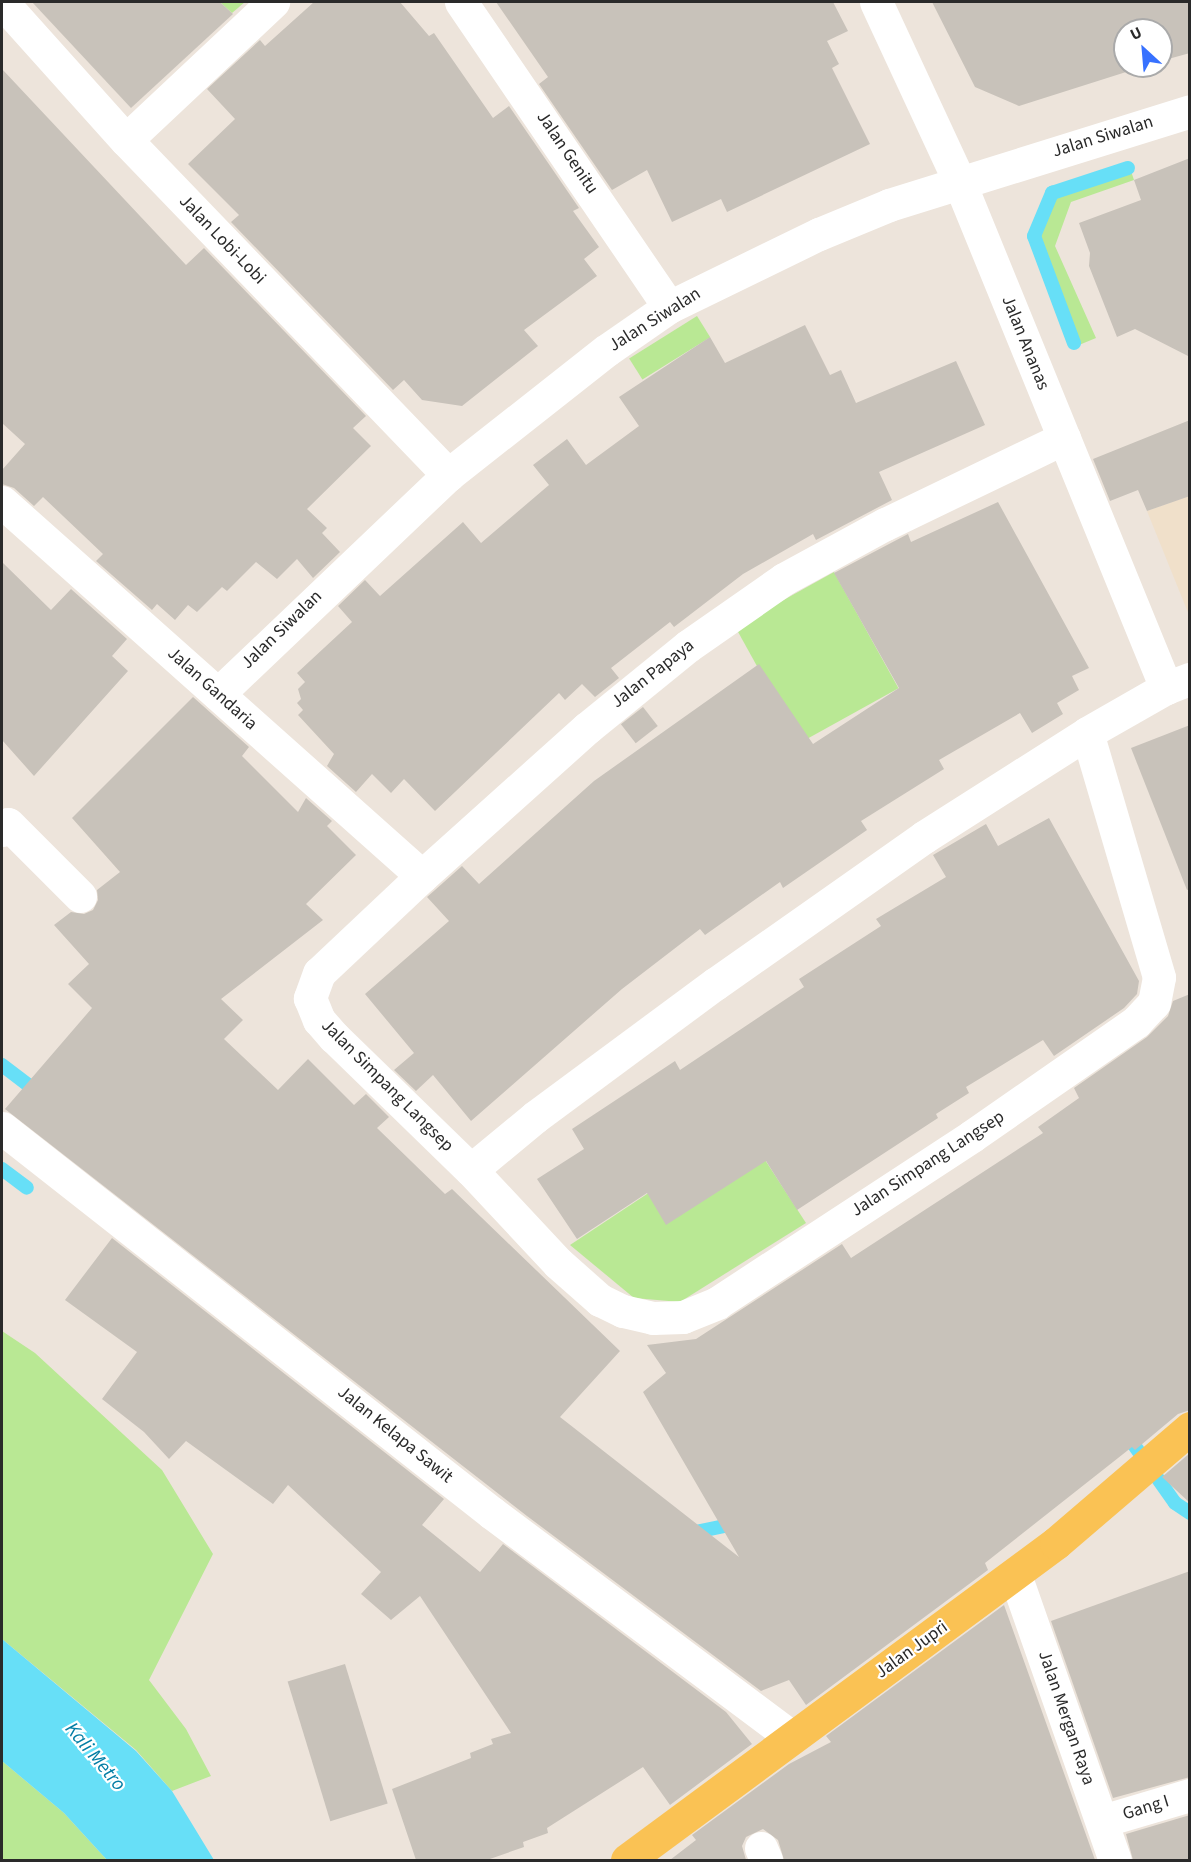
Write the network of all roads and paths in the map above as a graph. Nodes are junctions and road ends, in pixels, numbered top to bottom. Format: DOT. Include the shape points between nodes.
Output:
graph roads {
  1 [pos="2,2"];
  2 [pos="273,2"];
  3 [pos="461,2"];
  4 [pos="876,2"];
  5 [pos="1190,111"];
  6 [pos="126,140"];
  7 [pos="959,181"];
  8 [pos="669,307"];
  9 [pos="1064,438"];
  10 [pos="448,475"];
  11 [pos="2,502"];
  12 [pos="1178,683"];
  13 [pos="218,694"];
  14 [pos="1087,733"];
  15 [pos="2,830"];
  16 [pos="422,876"];
  17 [pos="80,896"];
  18 [pos="310,998"];
  19 [pos="2,1128"];
  20 [pos="471,1170"];
  21 [pos="1190,1428"];
  22 [pos="1015,1575"];
  23 [pos="791,1737"];
  24 [pos="1190,1795"];
  25 [pos="1102,1821"];
  26 [pos="627,1860"];
  27 [pos="1115,1860"];
  1 -- 6 [label="street, Jalan Lobi-Lobi"];
  2 -- 6 [label="street"];
  3 -- 8 [label="street, Jalan Genitu"];
  4 -- 7 [label="street, Jalan Ananas"];
  5 -- 7 [label="street, Jalan Siwalan"];
  6 -- 10 [label="street, Jalan Lobi-Lobi"];
  7 -- 8 [label="street, Jalan Siwalan" via="819,234"];
  7 -- 9 [label="street, Jalan Ananas"];
  8 -- 10 [label="street, Jalan Siwalan" via="607,350"];
  9 -- 12 [label="street, Jalan Ananas"];
  9 -- 16 [label="street, Jalan Papaya" via="885,524 784,579 688,646 586,728"];
  10 -- 13 [label="street, Jalan Siwalan"];
  11 -- 13 [label="street, Jalan Gandaria"];
  12 -- 14 [label="street"];
  13 -- 16 [label="street, Jalan Gandaria"];
  14 -- 20 [label="street" via="924,837 715,984 535,1117"];
  14 -- 20 [label="street, Jalan Simpang Langsep" via="1159,977 1158,989 1154,1003 1136,1022 1053,1081 717,1303 682,1317 653,1318 623,1311 600,1300 558,1263"];
  15 -- 17 [label="street" via="8,824"];
  16 -- 18 [label="street, Jalan Papaya" via="319,973"];
  18 -- 20 [label="street, Jalan Simpang Langsep" via="319,1020 334,1037"];
  19 -- 23 [label="street, Jalan Kelapa Sawit" via="492,1513"];
  21 -- 22 [label="main road, Jalan Jupri"];
  22 -- 23 [label="main road, Jalan Jupri"];
  22 -- 25 [label="street, Jalan Mergan Raya"];
  23 -- 26 [label="main road, Jalan Jupri"];
  24 -- 25 [label="street, Gang I"];
  25 -- 27 [label="street, Jalan Mergan Raya"];
}
